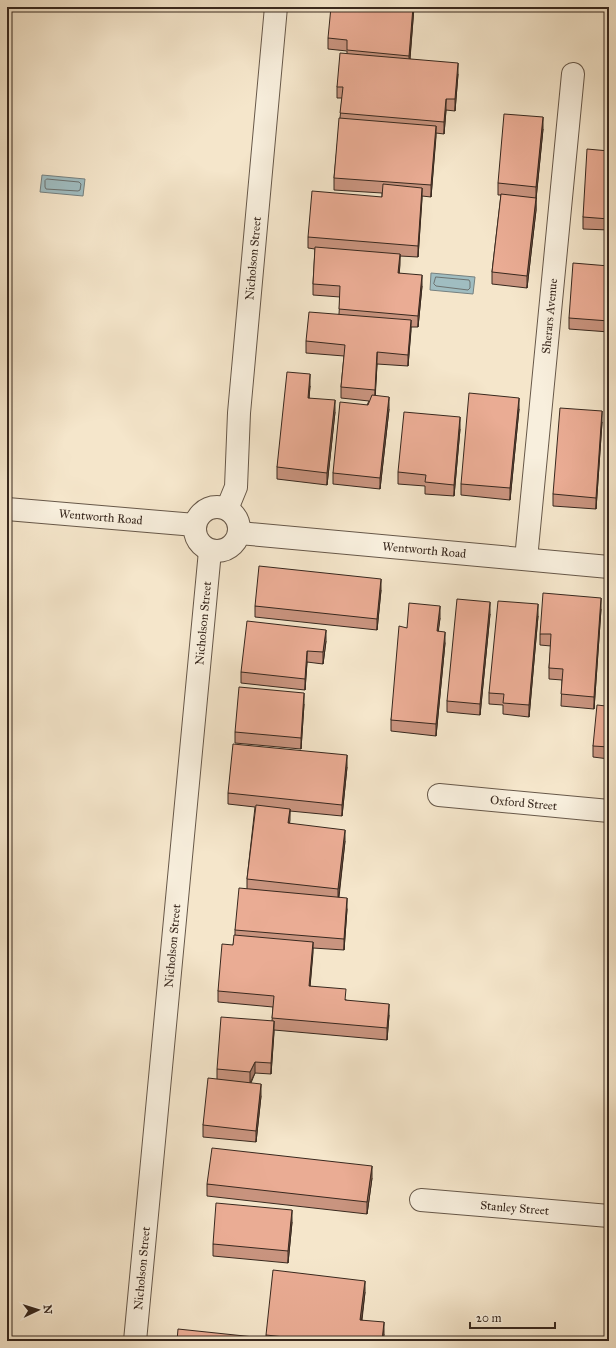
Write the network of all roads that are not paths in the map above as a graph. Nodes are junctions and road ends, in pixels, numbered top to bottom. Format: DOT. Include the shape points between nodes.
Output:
graph roads {
  1 [pos="276,7"];
  2 [pos="573,74"];
  3 [pos="7,509"];
  4 [pos="227,509"];
  5 [pos="195,525"];
  6 [pos="240,533"];
  7 [pos="210,550"];
  8 [pos="526,559"];
  9 [pos="609,567"];
  10 [pos="439,795"];
  11 [pos="609,811"];
  12 [pos="421,1200"];
  13 [pos="609,1216"];
  14 [pos="135,1341"];
  1 -- 4 [label="street, Nicholson Street" via="239,413 236,487"];
  2 -- 8 [label="street, Sherars Avenue"];
  3 -- 5 [label="street, Wentworth Road"];
  4 -- 5 [label="street" via="219,506 204,511"];
  4 -- 6 [label="street" via="237,519"];
  5 -- 7 [label="street" via="198,540 203,547"];
  6 -- 7 [label="street" via="237,540 226,550"];
  6 -- 8 [label="street, Wentworth Road"];
  7 -- 14 [label="street, Nicholson Street"];
  8 -- 9 [label="street, Wentworth Road"];
  10 -- 11 [label="street, Oxford Street"];
  12 -- 13 [label="street, Stanley Street"];
}
